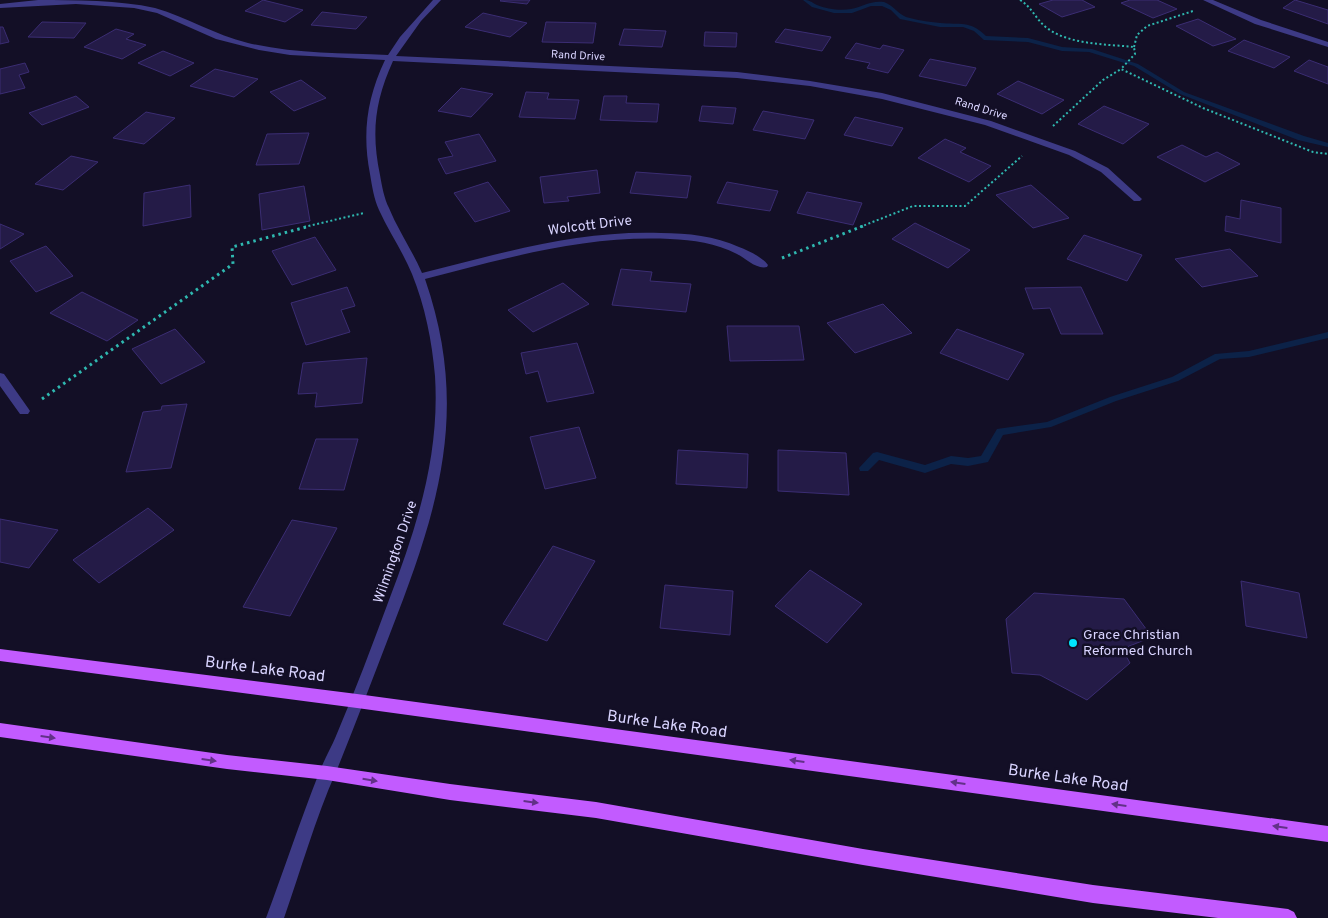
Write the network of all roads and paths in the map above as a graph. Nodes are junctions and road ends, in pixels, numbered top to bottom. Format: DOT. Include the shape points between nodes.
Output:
graph roads {
  1 [pos="437,0"];
  2 [pos="1020,0"];
  3 [pos="1207,0"];
  4 [pos="1215,4"];
  5 [pos="0,6"];
  6 [pos="1328,45"];
  7 [pos="1134,48"];
  8 [pos="388,59"];
  9 [pos="1121,68"];
  10 [pos="1039,141"];
  11 [pos="1328,154"];
  12 [pos="1137,199"];
  13 [pos="384,207"];
  14 [pos="763,266"];
  15 [pos="418,277"];
  16 [pos="0,378"];
  17 [pos="24,411"];
  18 [pos="0,655"];
  19 [pos="357,701"];
  20 [pos="0,730"];
  21 [pos="327,773"];
  22 [pos="1328,834"];
  23 [pos="275,918"];
  24 [pos="1288,918"];
  1 -- 8 [label="street, Wilmington Drive" via="404,35"];
  2 -- 7 [label="path" via="1029,4 1040,23 1056,33"];
  3 -- 4 [label="street"];
  4 -- 6 [label="street"];
  4 -- 7 [label="path" via="1146,28 1137,36"];
  5 -- 8 [label="street, Rand Drive" via="76,0 125,4 165,13 222,38 265,49"];
  7 -- 9 [label="path" via="1135,54"];
  8 -- 10 [label="street, Rand Drive" via="793,80 935,107"];
  8 -- 13 [label="street, Wilmington Drive" via="371,112 369,136 371,163"];
  9 -- 10 [label="path" via="1103,80"];
  9 -- 11 [label="path" via="1203,108 1313,152"];
  10 -- 12 [label="street, Rand Drive" via="1102,168"];
  10 -- 14 [label="path" via="965,206 912,206"];
  13 -- 15 [label="street, Wilmington Drive"];
  13 -- 17 [label="path" via="232,248 233,264"];
  14 -- 15 [label="street, Wolcott Drive" via="737,250 698,238 609,235 557,243"];
  15 -- 19 [label="street, Wilmington Drive" via="433,323 442,375 440,435 427,513"];
  16 -- 17 [label="street"];
  18 -- 19 [label="main road, Burke Lake Road"];
  19 -- 21 [label="street, Wilmington Drive"];
  22 -- 19 [label="main road, Burke Lake Road, one-way"];
  20 -- 21 [label="main road, one-way"];
  21 -- 23 [label="street, Wilmington Drive"];
  21 -- 24 [label="main road, one-way" via="596,810 1093,894"];
}
